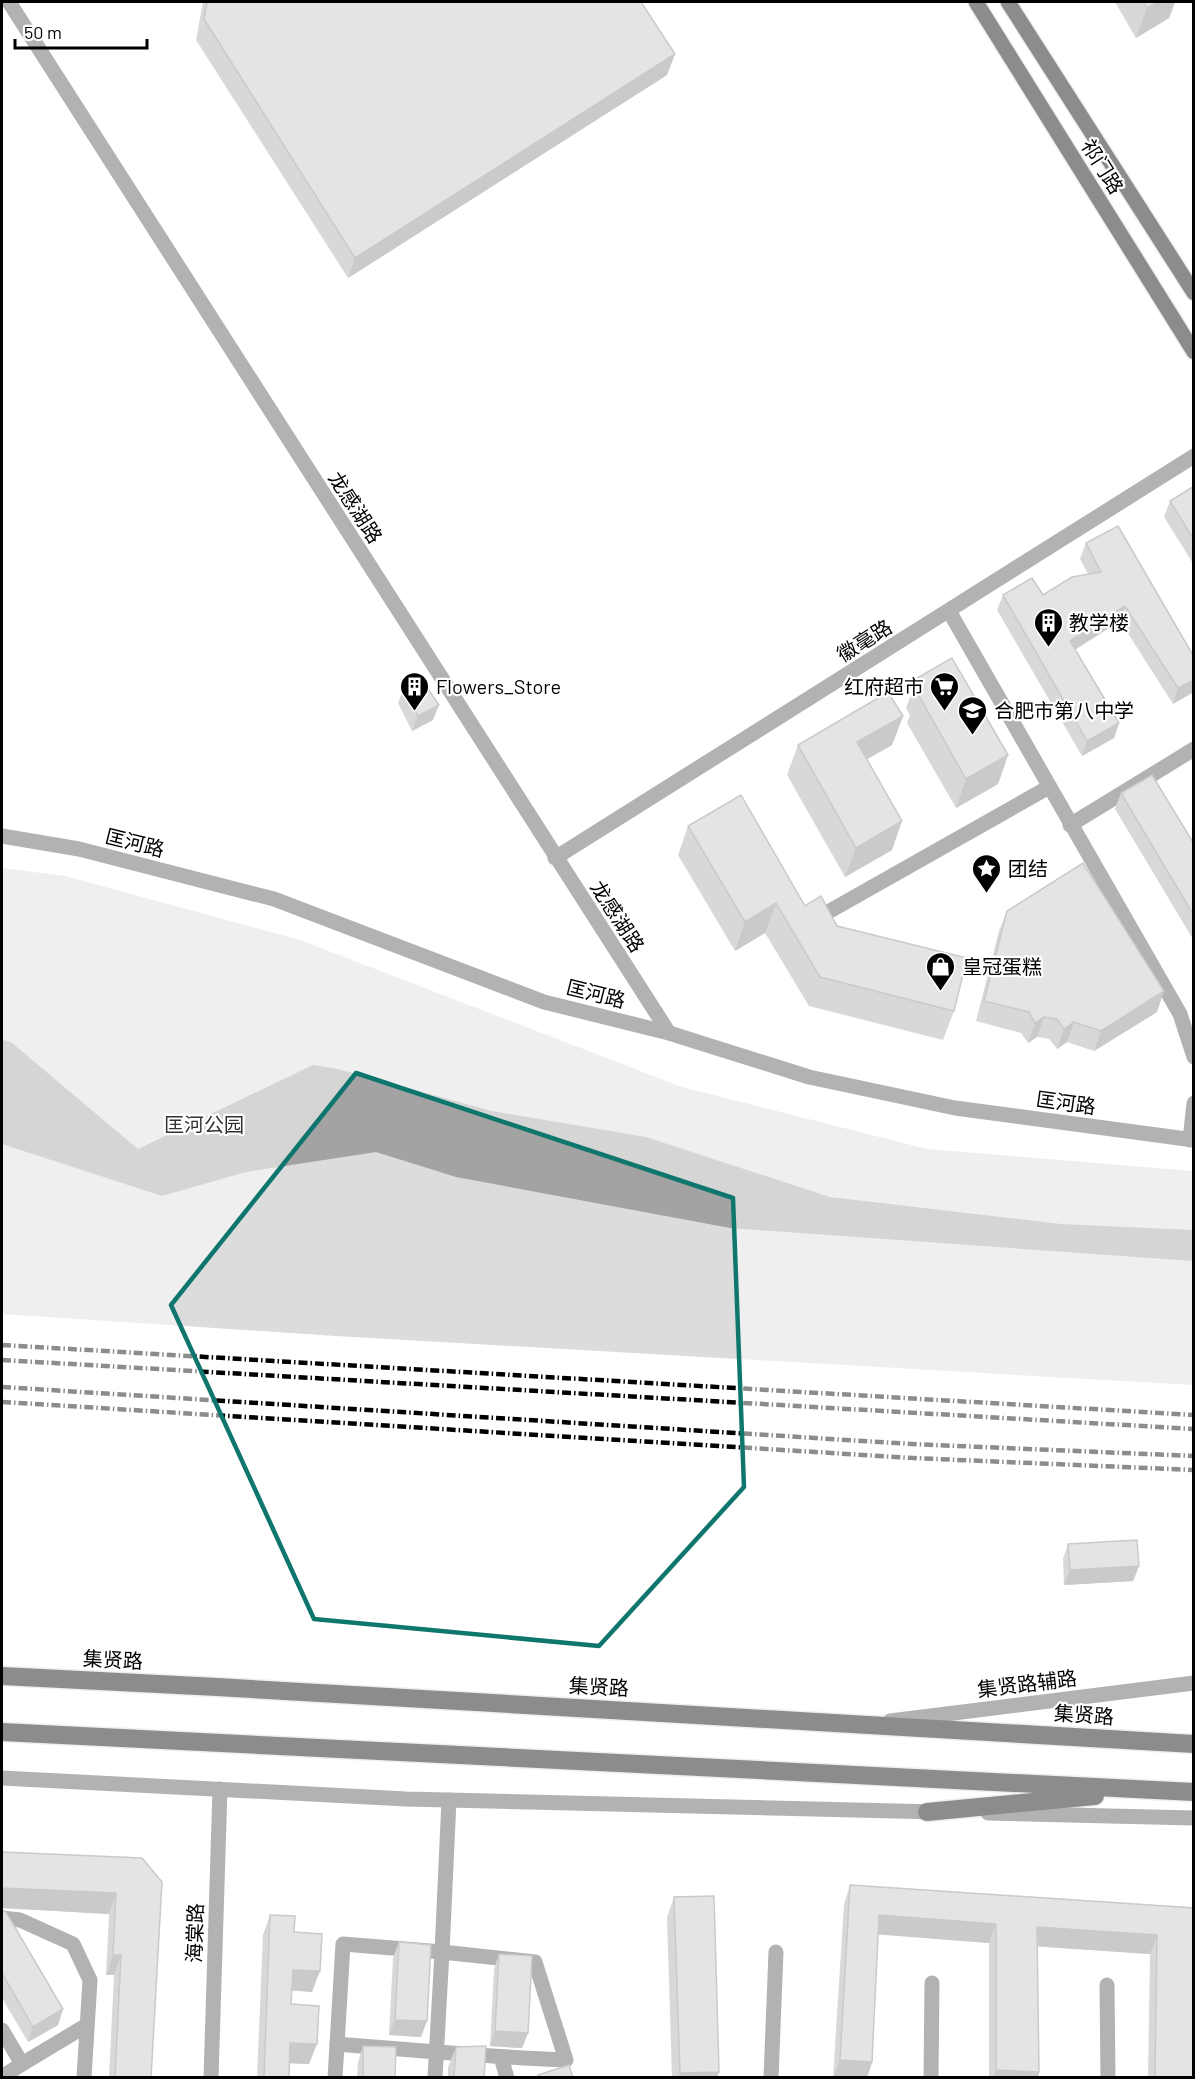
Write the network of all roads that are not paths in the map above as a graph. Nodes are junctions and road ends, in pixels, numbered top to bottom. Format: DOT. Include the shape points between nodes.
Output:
graph roads {
  1 [pos="9,2"];
  2 [pos="976,2"];
  3 [pos="1008,2"];
  4 [pos="1194,293"];
  5 [pos="1194,352"];
  6 [pos="1194,456"];
  7 [pos="949,611"];
  8 [pos="1194,749"];
  9 [pos="1049,787"];
  10 [pos="1070,825"];
  11 [pos="2,836"];
  12 [pos="555,858"];
  13 [pos="821,916"];
  14 [pos="1194,1006"];
  15 [pos="1180,1014"];
  16 [pos="669,1033"];
  17 [pos="1194,1057"];
  18 [pos="1194,1103"];
  19 [pos="1192,1140"];
  20 [pos="2,1676"];
  21 [pos="1194,1683"];
  22 [pos="865,1724"];
  23 [pos="2,1732"];
  24 [pos="1194,1744"];
  25 [pos="2,1778"];
  26 [pos="220,1789"];
  27 [pos="1156,1790"];
  28 [pos="1194,1792"];
  29 [pos="449,1800"];
  30 [pos="927,1812"];
  31 [pos="1194,1818"];
  32 [pos="2,1918"];
  33 [pos="442,1952"];
  34 [pos="776,1952"];
  35 [pos="932,1983"];
  36 [pos="1107,1985"];
  37 [pos="87,2025"];
  38 [pos="2,2030"];
  39 [pos="337,2044"];
  40 [pos="438,2052"];
  41 [pos="501,2057"];
  42 [pos="566,2060"];
  43 [pos="22,2064"];
  44 [pos="2,2077"];
  45 [pos="84,2078"];
  46 [pos="211,2078"];
  47 [pos="335,2078"];
  48 [pos="435,2078"];
  49 [pos="507,2078"];
  50 [pos="572,2078"];
  51 [pos="771,2078"];
  52 [pos="931,2078"];
  53 [pos="1108,2078"];
  1 -- 12 [label="street, 龙感湖路"];
  2 -- 5 [label="main road, 祁门路"];
  3 -- 4 [label="main road, 祁门路"];
  6 -- 7 [label="street, 徽毫路"];
  7 -- 9 [label="street"];
  7 -- 12 [label="street, 徽毫路"];
  8 -- 10 [label="street"];
  9 -- 10 [label="street"];
  9 -- 13 [label="street"];
  10 -- 15 [label="street"];
  11 -- 16 [label="street, 匡河路" via="79,849 274,898 544,1002"];
  12 -- 16 [label="street, 龙感湖路"];
  14 -- 15 [label="street"];
  15 -- 17 [label="street"];
  16 -- 19 [label="street, 匡河路" via="809,1077 955,1108"];
  18 -- 19 [label="street"];
  20 -- 22 [label="highway, 集贤路"];
  21 -- 22 [label="street, 集贤路辅路"];
  22 -- 24 [label="highway, 集贤路"];
  23 -- 27 [label="highway"];
  25 -- 26 [label="street"];
  26 -- 29 [label="street"];
  26 -- 46 [label="street, 海棠路"];
  27 -- 28 [label="highway"];
  27 -- 30 [label="highway"];
  29 -- 30 [label="street"];
  29 -- 33 [label="street"];
  30 -- 31 [label="street"];
  32 -- 37 [label="street" via="20,1920 73,1944 90,1980"];
  33 -- 39 [label="street" via="343,1944"];
  33 -- 40 [label="street"];
  33 -- 42 [label="street" via="535,1962"];
  34 -- 51 [label="street"];
  35 -- 52 [label="street"];
  36 -- 53 [label="street"];
  37 -- 43 [label="street"];
  37 -- 45 [label="street"];
  38 -- 43 [label="street"];
  39 -- 40 [label="street"];
  39 -- 47 [label="street"];
  40 -- 41 [label="street"];
  40 -- 48 [label="street"];
  41 -- 42 [label="street"];
  41 -- 49 [label="street"];
  42 -- 50 [label="street"];
  43 -- 44 [label="street"];
}
